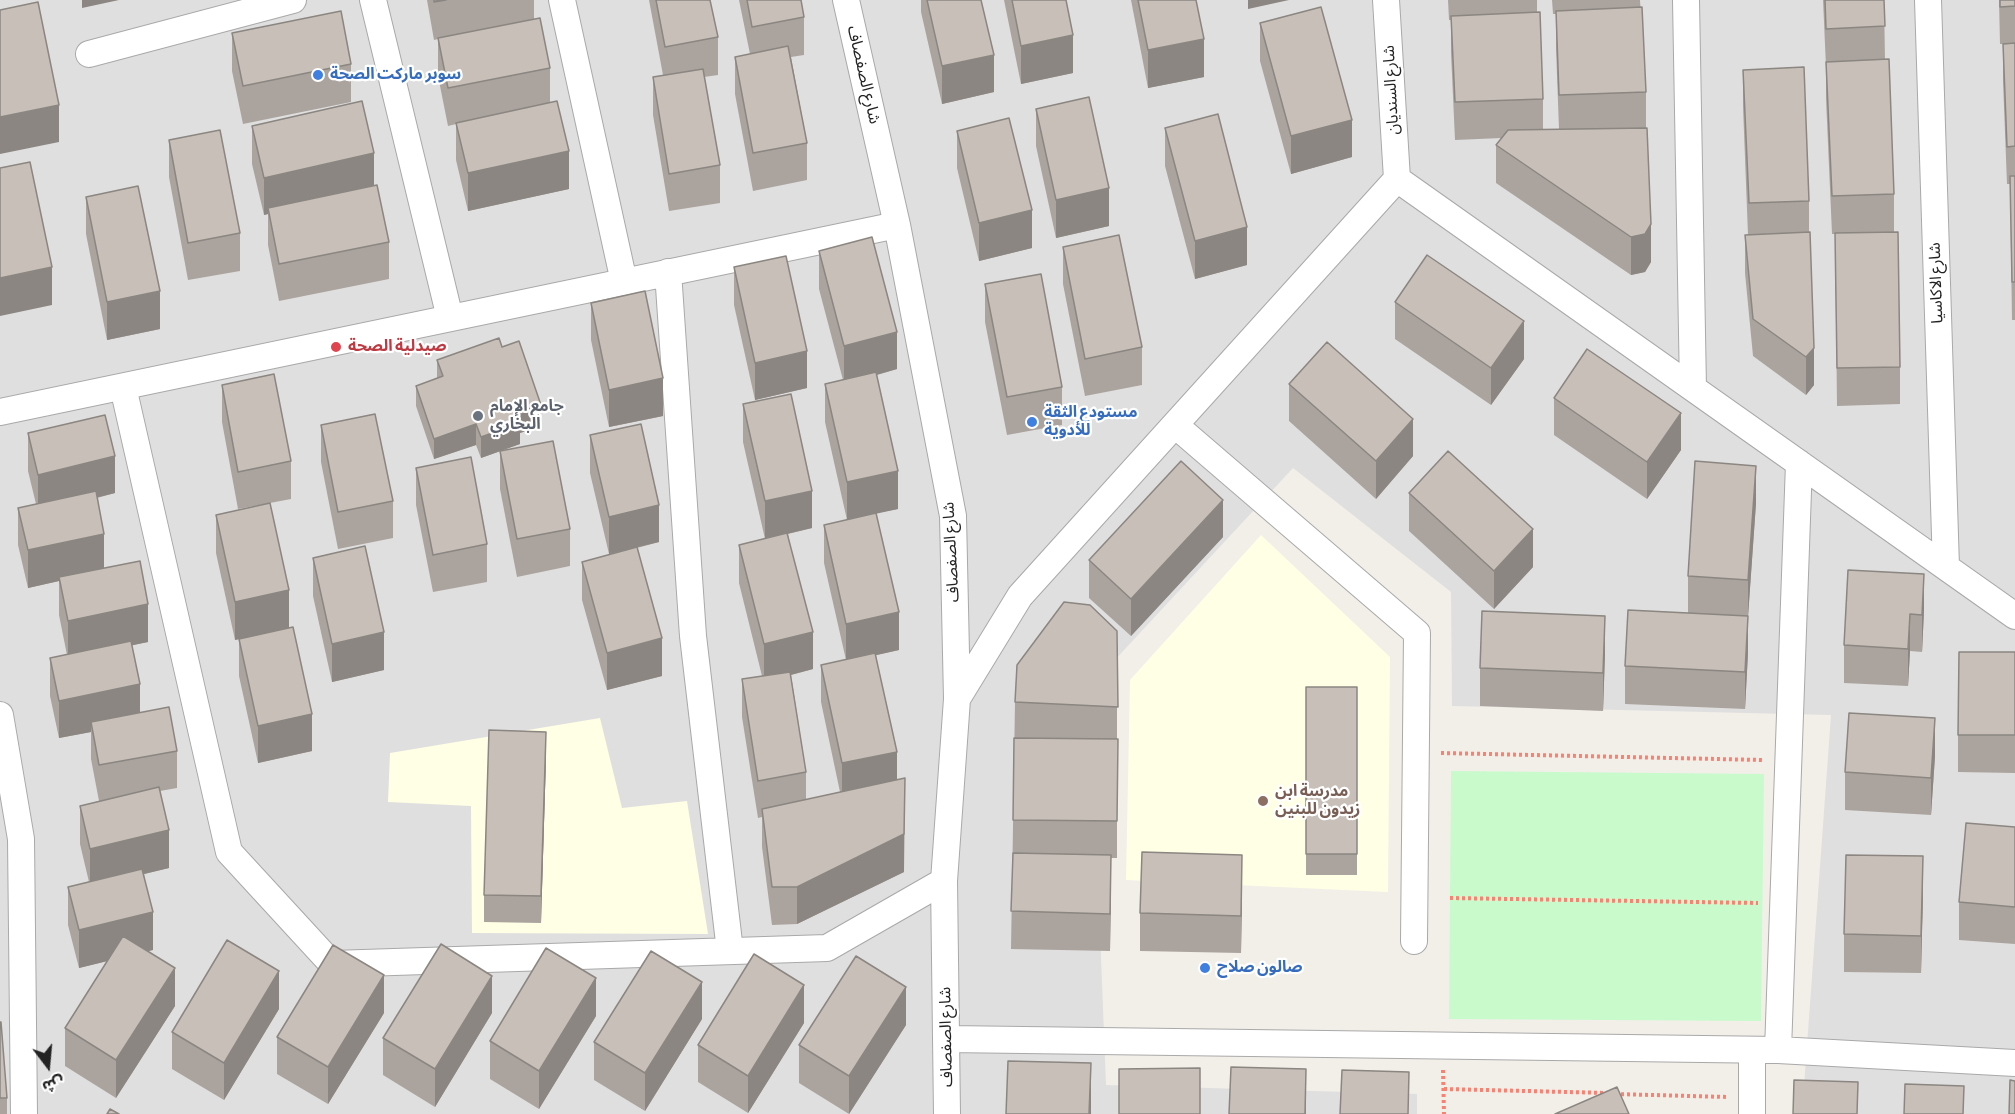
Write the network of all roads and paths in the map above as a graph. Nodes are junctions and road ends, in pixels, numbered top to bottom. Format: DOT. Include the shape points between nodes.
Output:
graph roads {
  1 [pos="293,0"];
  2 [pos="373,0"];
  3 [pos="562,0"];
  4 [pos="846,0"];
  5 [pos="1386,0"];
  6 [pos="1686,0"];
  7 [pos="1928,0"];
  8 [pos="89,54"];
  9 [pos="1397,179"];
  10 [pos="897,225"];
  11 [pos="668,272"];
  12 [pos="624,282"];
  13 [pos="450,318"];
  14 [pos="123,387"];
  15 [pos="1694,388"];
  16 [pos="0,412"];
  17 [pos="1175,425"];
  18 [pos="1799,463"];
  19 [pos="1946,567"];
  20 [pos="2015,616"];
  21 [pos="957,699"];
  22 [pos="0,715"];
  23 [pos="1416,752"];
  24 [pos="1788,760"];
  25 [pos="944,881"];
  26 [pos="1450,898"];
  27 [pos="1783,903"];
  28 [pos="1414,941"];
  29 [pos="730,951"];
  30 [pos="948,1039"];
  31 [pos="1443,1046"];
  32 [pos="1752,1050"];
  33 [pos="1778,1050"];
  34 [pos="2015,1063"];
  35 [pos="1444,1089"];
  36 [pos="1752,1106"];
  37 [pos="24,1114"];
  38 [pos="947,1114"];
  39 [pos="1444,1114"];
  1 -- 8 [label="street"];
  2 -- 13 [label="street"];
  3 -- 12 [label="street"];
  4 -- 10 [label="street, شارع الصفصاف"];
  5 -- 9 [label="street, شارع السنديان"];
  6 -- 15 [label="street"];
  7 -- 19 [label="street, شارع الاكاسيا"];
  9 -- 15 [label="street"];
  9 -- 17 [label="street"];
  10 -- 11 [label="street"];
  10 -- 21 [label="street, شارع الصفصاف" via="953,516"];
  11 -- 12 [label="street"];
  11 -- 29 [label="street" via="693,636"];
  12 -- 13 [label="street"];
  13 -- 14 [label="street"];
  14 -- 16 [label="street"];
  14 -- 29 [label="street" via="229,852 332,964"];
  15 -- 18 [label="street"];
  17 -- 21 [label="street" via="1020,596"];
  17 -- 23 [label="street" via="1417,633"];
  18 -- 19 [label="street"];
  18 -- 24 [label="street"];
  19 -- 20 [label="street"];
  21 -- 25 [label="street, شارع الصفصاف"];
  22 -- 37 [label="street" via="21,839"];
  23 -- 24 [label="path"];
  23 -- 28 [label="street"];
  24 -- 27 [label="street"];
  25 -- 29 [label="street" via="827,948"];
  25 -- 30 [label="street, شارع الصفصاف"];
  26 -- 27 [label="path"];
  27 -- 33 [label="street"];
  30 -- 31 [label="street"];
  30 -- 38 [label="street, شارع الصفصاف"];
  31 -- 32 [label="street"];
  31 -- 35 [label="path"];
  32 -- 33 [label="street"];
  32 -- 36 [label="street"];
  33 -- 34 [label="street"];
  35 -- 36 [label="path"];
  35 -- 39 [label="path"];
}
